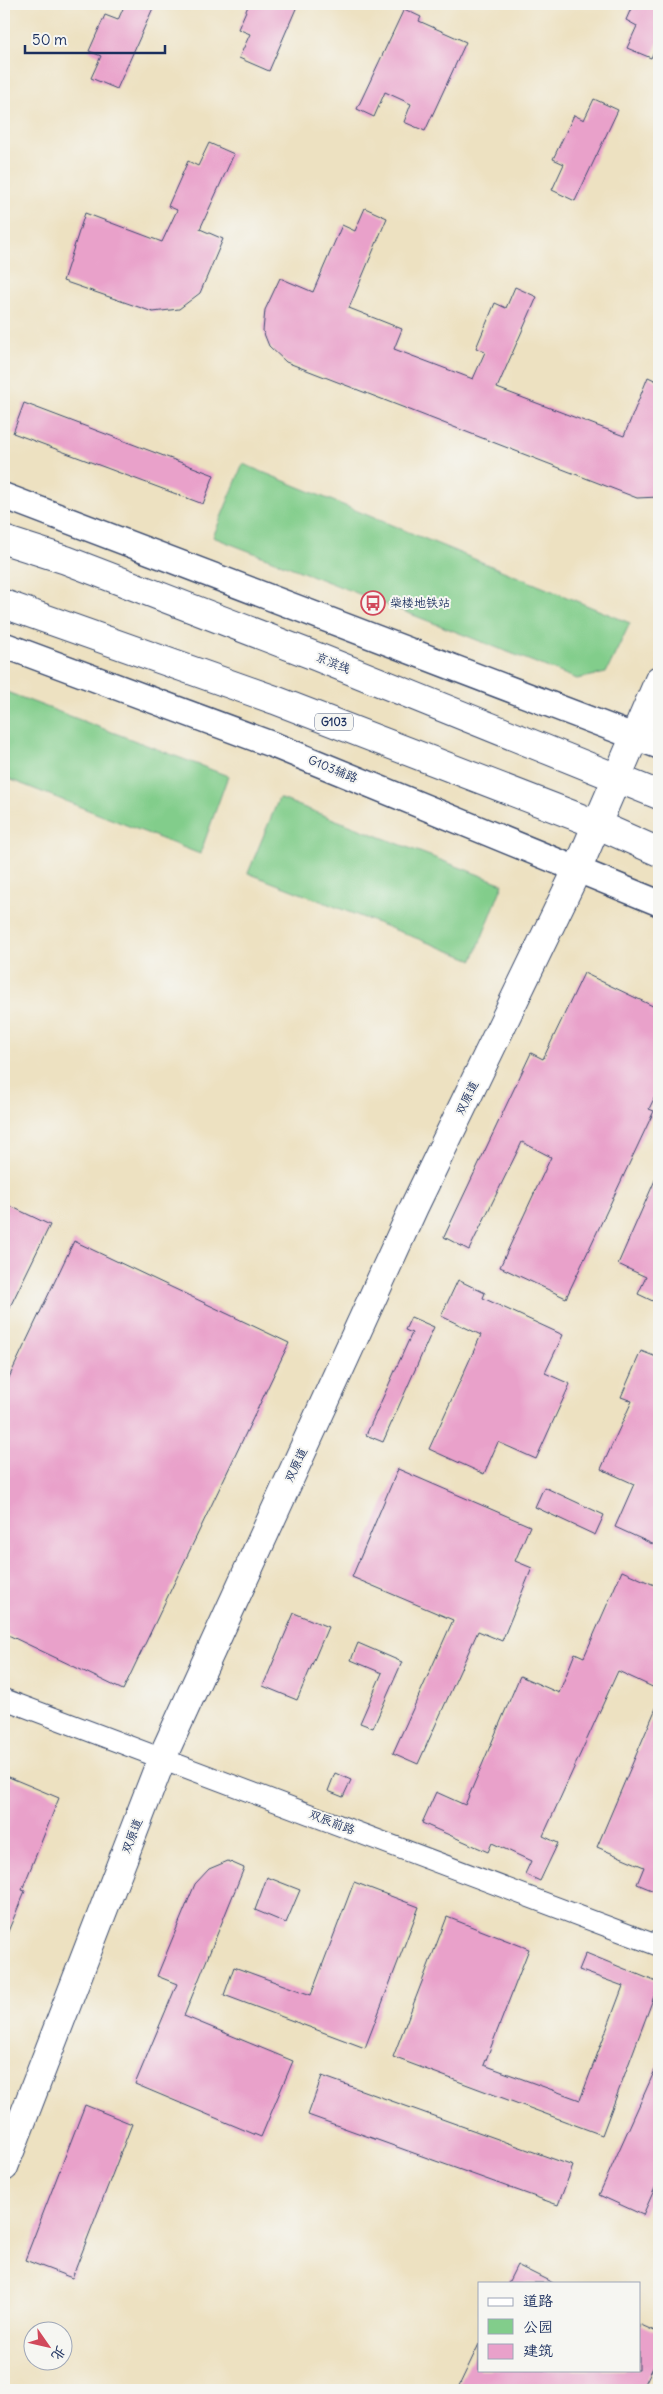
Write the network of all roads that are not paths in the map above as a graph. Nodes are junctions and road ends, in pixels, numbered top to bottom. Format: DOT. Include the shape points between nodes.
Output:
graph roads {
  1 [pos="4,496"];
  2 [pos="4,540"];
  3 [pos="4,604"];
  4 [pos="4,645"];
  5 [pos="659,680"];
  6 [pos="634,736"];
  7 [pos="659,746"];
  8 [pos="617,776"];
  9 [pos="659,795"];
  10 [pos="596,824"];
  11 [pos="659,852"];
  12 [pos="578,868"];
  13 [pos="659,903"];
  14 [pos="4,1699"];
  15 [pos="162,1758"];
  16 [pos="659,1946"];
  17 [pos="4,2167"];
  1 -- 6 [label="street"];
  2 -- 8 [label="main road, 京滨线" via="66,560"];
  3 -- 10 [label="main road, G103" via="275,700"];
  4 -- 12 [label="street, G103辅路" via="276,746"];
  5 -- 6 [label="main road, 双原道"];
  6 -- 7 [label="street"];
  6 -- 8 [label="main road, 双原道"];
  8 -- 9 [label="main road, 京滨线"];
  8 -- 10 [label="main road, 双原道"];
  10 -- 11 [label="main road, G103"];
  10 -- 12 [label="main road, 双原道"];
  12 -- 13 [label="street, G103辅路"];
  12 -- 15 [label="main road, 双原道" via="414,1207"];
  14 -- 15 [label="street, 双辰前路"];
  15 -- 16 [label="street, 双辰前路"];
  15 -- 17 [label="main road, 双原道"];
}
